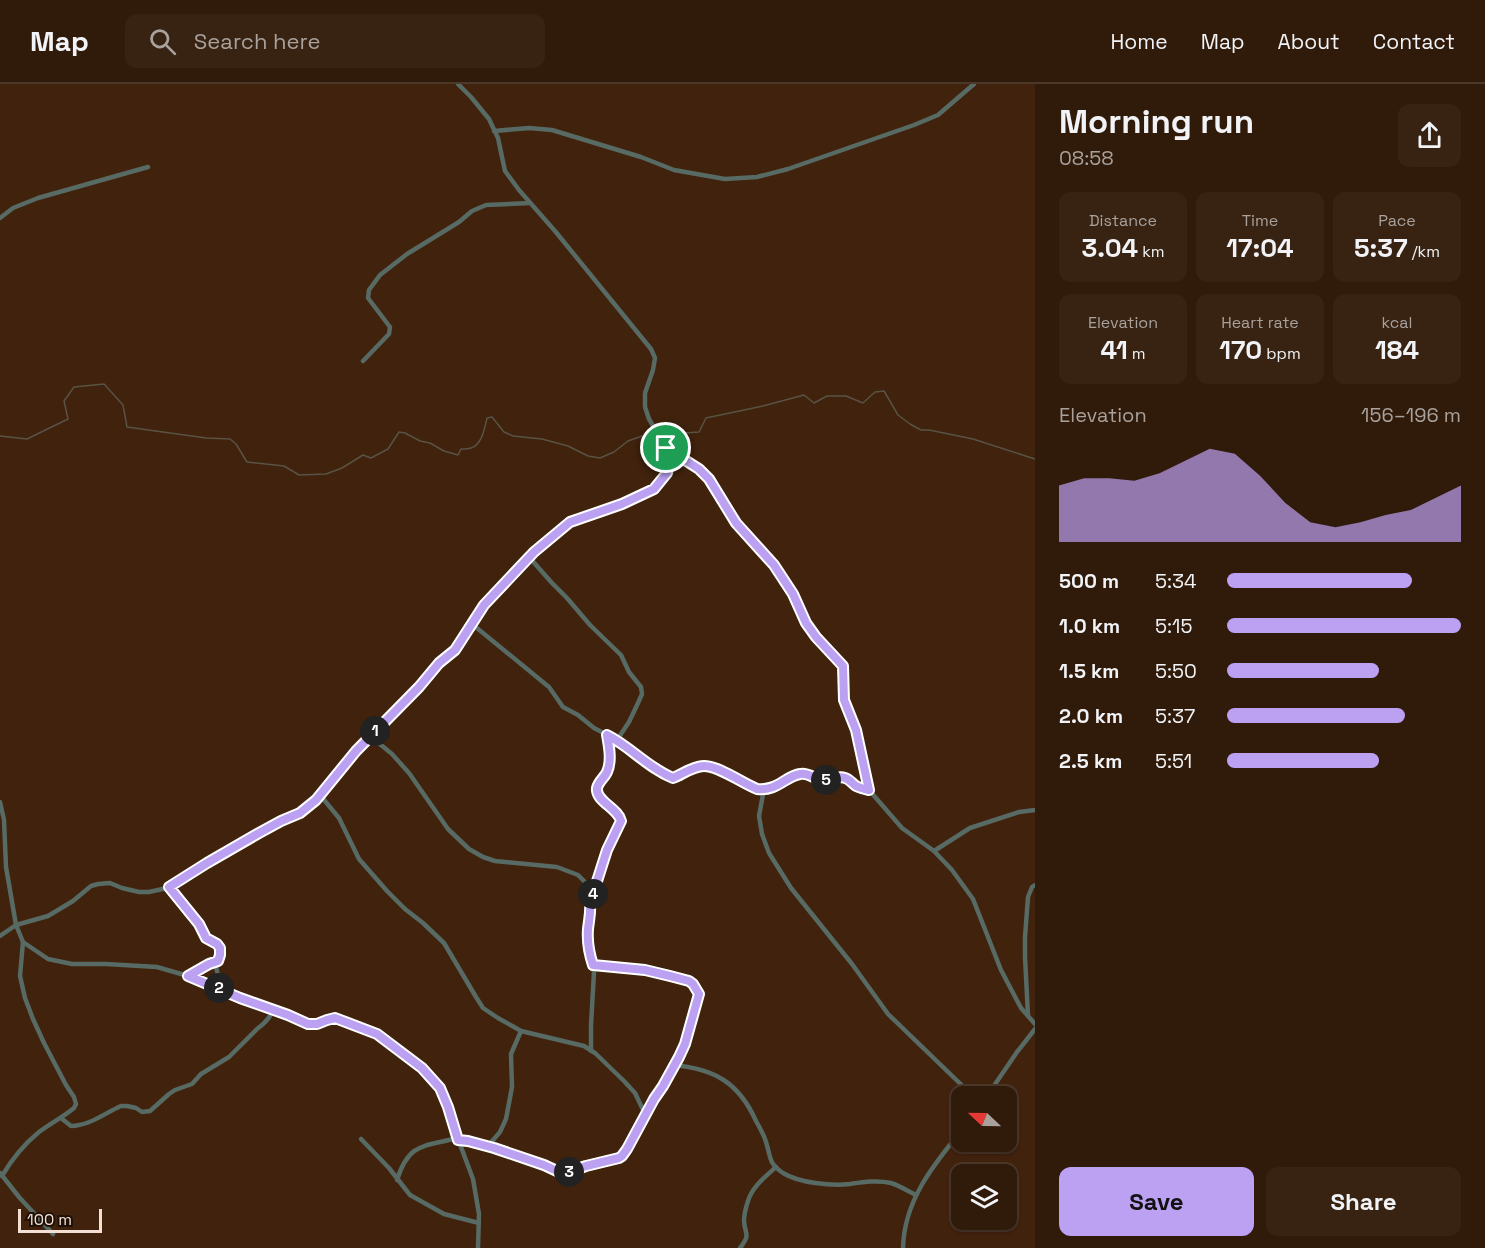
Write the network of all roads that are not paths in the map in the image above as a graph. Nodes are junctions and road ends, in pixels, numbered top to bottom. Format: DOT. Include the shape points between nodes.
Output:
graph roads {
  1 [pos="458,84"];
  2 [pos="974,84"];
  3 [pos="494,131"];
  4 [pos="148,166"];
  5 [pos="531,203"];
  6 [pos="0,218"];
  7 [pos="363,361"];
  8 [pos="666,448"];
  9 [pos="529,557"];
  10 [pos="472,624"];
  11 [pos="607,735"];
  12 [pos="370,736"];
  13 [pos="617,740"];
  14 [pos="764,789"];
  15 [pos="869,790"];
  16 [pos="320,795"];
  17 [pos="0,802"];
  18 [pos="1035,810"];
  19 [pos="934,851"];
  20 [pos="1035,885"];
  21 [pos="169,887"];
  22 [pos="590,903"];
  23 [pos="16,925"];
  24 [pos="0,936"];
  25 [pos="23,942"];
  26 [pos="218,961"];
  27 [pos="593,965"];
  28 [pos="188,976"];
  29 [pos="231,993"];
  30 [pos="273,1010"];
  31 [pos="1028,1016"];
  32 [pos="1035,1024"];
  33 [pos="1035,1029"];
  34 [pos="521,1031"];
  35 [pos="591,1051"];
  36 [pos="674,1065"];
  37 [pos="963,1086"];
  38 [pos="994,1086"];
  39 [pos="645,1114"];
  40 [pos="61,1118"];
  41 [pos="361,1139"];
  42 [pos="458,1139"];
  43 [pos="951,1143"];
  44 [pos="488,1146"];
  45 [pos="776,1167"];
  46 [pos="1,1174"];
  47 [pos="397,1180"];
  48 [pos="916,1195"];
  49 [pos="479,1223"];
  50 [pos="53,1234"];
  51 [pos="478,1248"];
  52 [pos="740,1248"];
  53 [pos="903,1248"];
  1 -- 3 [label="street" via="489,119"];
  2 -- 3 [label="street" via="938,115 757,177 725,179 674,170 552,130"];
  3 -- 5 [label="street" via="505,171"];
  4 -- 6 [label="street" via="38,198"];
  5 -- 7 [label="street" via="486,205 472,211 380,275 368,298 391,329"];
  5 -- 8 [label="street" via="651,349 655,358 645,407"];
  8 -- 9 [label="street" via="667,473 654,489 570,522"];
  8 -- 15 [label="street" via="709,479 736,523 774,565 816,637 843,666 844,700 856,730"];
  9 -- 10 [label="street" via="484,605"];
  9 -- 13 [label="street" via="621,655 641,687 638,703"];
  10 -- 11 [label="street" via="549,687 563,707"];
  10 -- 12 [label="street" via="455,650"];
  11 -- 13 [label="street"];
  11 -- 22 [label="street" via="610,764 597,792 621,821"];
  12 -- 16 [label="street"];
  12 -- 22 [label="street" via="392,754 448,829 469,849 495,861 557,867 578,874 587,884"];
  13 -- 14 [label="street" via="660,773 673,778 703,766"];
  14 -- 15 [label="street" via="805,773 822,780 843,777"];
  14 -- 37 [label="street" via="759,816 762,834 791,888 888,1014"];
  15 -- 19 [label="street" via="902,828"];
  16 -- 21 [label="street" via="300,813"];
  16 -- 34 [label="street" via="339,818 358,859 444,943 483,1008"];
  17 -- 23 [label="street"];
  18 -- 19 [label="street" via="970,828"];
  19 -- 31 [label="street" via="973,898 1001,970"];
  20 -- 31 [label="street" via="1028,897 1025,937"];
  21 -- 23 [label="street" via="139,892 98,884 48,916"];
  21 -- 26 [label="street" via="206,938 220,948"];
  22 -- 27 [label="street" via="588,944"];
  23 -- 24 [label="street"];
  23 -- 25 [label="street"];
  25 -- 28 [label="street" via="48,958 72,964 157,967"];
  25 -- 40 [label="street" via="20,976 25,998 75,1101 74,1108"];
  26 -- 28 [label="street"];
  26 -- 29 [label="street" via="218,975"];
  27 -- 35 [label="street"];
  27 -- 36 [label="street" via="645,970 689,981 697,988 699,994 685,1044"];
  28 -- 29 [label="street"];
  29 -- 30 [label="street"];
  30 -- 40 [label="street" via="229,1057 192,1084 169,1094 150,1111 121,1106 76,1126"];
  30 -- 42 [label="street" via="308,1024 335,1018 377,1034 422,1068 440,1088"];
  31 -- 32 [label="street"];
  33 -- 38 [label="street"];
  34 -- 35 [label="street"];
  34 -- 44 [label="street" via="511,1054 512,1087 506,1119"];
  35 -- 39 [label="street" via="635,1093"];
  36 -- 39 [label="street"];
  36 -- 45 [label="street" via="702,1070 739,1092"];
  39 -- 44 [label="street" via="622,1156 569,1172 559,1172"];
  40 -- 46 [label="street" via="28,1142"];
  41 -- 47 [label="street"];
  42 -- 44 [label="street"];
  42 -- 47 [label="street" via="419,1147 404,1160"];
  42 -- 49 [label="street" via="473,1179"];
  43 -- 48 [label="street"];
  45 -- 48 [label="street" via="798,1179 823,1184 875,1181"];
  45 -- 52 [label="street" via="748,1201 746,1239"];
  46 -- 50 [label="street"];
  47 -- 49 [label="street" via="410,1195 444,1215"];
  48 -- 53 [label="street"];
  49 -- 51 [label="street"];
}
